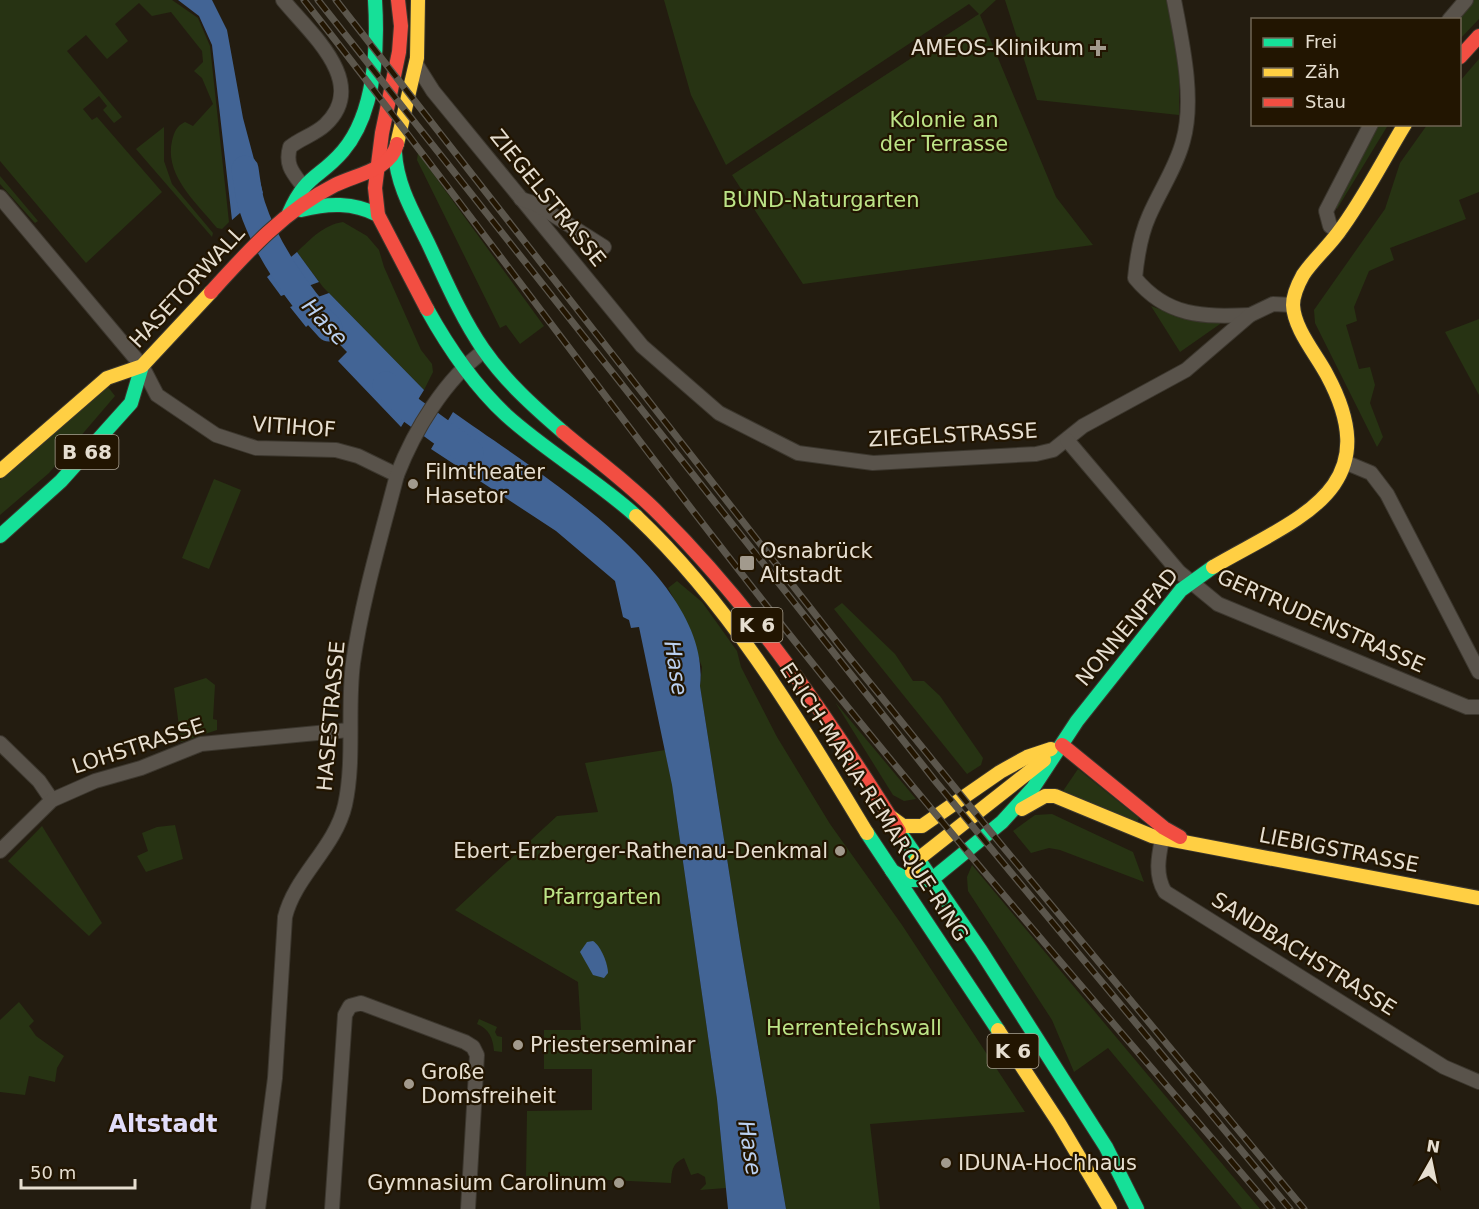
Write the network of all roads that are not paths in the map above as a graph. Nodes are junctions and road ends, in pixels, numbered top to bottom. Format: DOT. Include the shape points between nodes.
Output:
graph roads {
  1 [pos="283,0"];
  2 [pos="375,0"];
  3 [pos="398,0"];
  4 [pos="418,0"];
  5 [pos="1466,0"];
  6 [pos="1179,2"];
  7 [pos="1451,18"];
  8 [pos="1479,36"];
  9 [pos="1461,56"];
  10 [pos="416,64"];
  11 [pos="1370,126"];
  12 [pos="1404,126"];
  13 [pos="395,153"];
  14 [pos="336,157"];
  15 [pos="365,163"];
  16 [pos="302,185"];
  17 [pos="0,197"];
  18 [pos="519,198"];
  19 [pos="407,200"];
  20 [pos="378,215"];
  21 [pos="286,216"];
  22 [pos="1339,232"];
  23 [pos="604,247"];
  24 [pos="1293,305"];
  25 [pos="1250,315"];
  26 [pos="483,351"];
  27 [pos="142,366"];
  28 [pos="463,366"];
  29 [pos="1067,440"];
  30 [pos="1347,463"];
  31 [pos="0,471"];
  32 [pos="397,475"];
  33 [pos="0,536"];
  34 [pos="1189,582"];
  35 [pos="1479,672"];
  36 [pos="1479,707"];
  37 [pos="349,730"];
  38 [pos="0,742"];
  39 [pos="1062,745"];
  40 [pos="52,800"];
  41 [pos="888,815"];
  42 [pos="1002,822"];
  43 [pos="1163,833"];
  44 [pos="0,851"];
  45 [pos="917,860"];
  46 [pos="892,871"];
  47 [pos="909,880"];
  48 [pos="931,880"];
  49 [pos="1479,897"];
  50 [pos="910,898"];
  51 [pos="1479,1082"];
  52 [pos="258,1209"];
  53 [pos="332,1209"];
  54 [pos="468,1209"];
  55 [pos="1110,1209"];
  56 [pos="1137,1209"];
  1 -- 16 [label="street" via="336,66 342,88 340,102 327,124 290,147 290,170"];
  2 -- 14 [label="main road, B 68" via="377,35 364,107 353,135"];
  3 -- 15 [label="main road" via="400,45"];
  4 -- 10 [label="main road"];
  5 -- 7 [label="street"];
  6 -- 25 [label="street" via="1188,121 1178,159 1139,244 1135,278 1149,296 1184,312"];
  8 -- 9 [label="main road"];
  10 -- 13 [label="main road"];
  10 -- 18 [label="street, ZIEGELSTRASSE"];
  11 -- 22 [label="street" via="1326,211 1330,226"];
  12 -- 22 [label="main road"];
  13 -- 15 [label="main road, B 68" via="386,163"];
  13 -- 19 [label="main road, ERICH-MARIA-REMARQUE-RING / K 6" via="396,171"];
  14 -- 15 [label="main road"];
  14 -- 16 [label="main road, HASETORWALL / B 68"];
  15 -- 19 [label="main road, ERICH-MARIA-REMARQUE-RING / K 6" via="395,185"];
  15 -- 20 [label="main road, ERICH-MARIA-REMARQUE-RING / K 6"];
  15 -- 21 [label="main road, HASETORWALL / B 68"];
  16 -- 21 [label="main road, HASETORWALL / B 68"];
  17 -- 27 [label="street, VITIHOF"];
  18 -- 23 [label="street" via="536,204"];
  18 -- 29 [label="street, ZIEGELSTRASSE" via="642,346 719,413 798,453 873,463 926,461 1036,454 1053,450"];
  19 -- 26 [label="main road, ERICH-MARIA-REMARQUE-RING / K 6"];
  20 -- 21 [label="main road" via="346,205 308,208"];
  20 -- 28 [label="main road, ERICH-MARIA-REMARQUE-RING / K 6" via="439,331"];
  21 -- 27 [label="main road, HASETORWALL / B 68"];
  22 -- 24 [label="main road" via="1304,274"];
  24 -- 25 [label="street, ZIEGELSTRASSE" via="1273,304"];
  24 -- 30 [label="main road" via="1296,320 1347,421"];
  25 -- 29 [label="street, ZIEGELSTRASSE" via="1186,370 1083,426"];
  26 -- 28 [label="street, HASESTRASSE"];
  26 -- 41 [label="main road, ERICH-MARIA-REMARQUE-RING / K 6" via="526,400 659,513 698,555 836,731"];
  27 -- 31 [label="main road, HASETORWALL / B 68" via="106,378"];
  27 -- 32 [label="street, VITIHOF" via="157,395 216,435 256,448 336,450"];
  27 -- 33 [label="main road, B 68" via="131,403 61,481"];
  28 -- 32 [label="street, HASESTRASSE" via="438,400"];
  28 -- 46 [label="main road, ERICH-MARIA-REMARQUE-RING / K 6" via="515,423 610,495 681,562 788,704"];
  29 -- 34 [label="street, GERTRUDENSTRASSE"];
  30 -- 34 [label="main road, NONNENPFAD" via="1328,496 1311,511"];
  30 -- 35 [label="street" via="1371,473 1387,494"];
  32 -- 37 [label="street, HASESTRASSE" via="359,628"];
  34 -- 36 [label="street, GERTRUDENSTRASSE" via="1218,603 1467,707"];
  34 -- 39 [label="main road, NONNENPFAD"];
  37 -- 40 [label="street, LOHSTRASSE" via="201,744"];
  37 -- 52 [label="street, HASESTRASSE" via="345,806 330,842 293,895 285,917 275,1078"];
  38 -- 40 [label="street"];
  39 -- 41 [label="main road" via="1000,772 922,826 903,826"];
  39 -- 42 [label="main road, NONNENPFAD" via="1033,788"];
  39 -- 43 [label="main road, LIEBIGSTRASSE"];
  39 -- 45 [label="main road, NONNENPFAD"];
  40 -- 44 [label="street, LOHSTRASSE"];
  41 -- 45 [label="main road, ERICH-MARIA-REMARQUE-RING / K 6"];
  42 -- 43 [label="main road, LIEBIGSTRASSE" via="1034,801 1055,796 1132,829"];
  42 -- 48 [label="main road, NONNENPFAD"];
  43 -- 49 [label="main road, LIEBIGSTRASSE" via="1190,843"];
  43 -- 51 [label="street, SANDBACHSTRASSE" via="1158,867 1165,892 1444,1067"];
  45 -- 47 [label="main road"];
  45 -- 48 [label="main road, ERICH-MARIA-REMARQUE-RING / K 6"];
  46 -- 47 [label="main road"];
  46 -- 50 [label="main road, ERICH-MARIA-REMARQUE-RING / K 6"];
  47 -- 48 [label="main road"];
  47 -- 50 [label="main road"];
  48 -- 56 [label="main road, ERICH-MARIA-REMARQUE-RING / K 6" via="1106,1147"];
  50 -- 55 [label="main road, ERICH-MARIA-REMARQUE-RING / K 6" via="1029,1075"];
  53 -- 54 [label="street" via="345,1015 350,1006 361,1003 473,1047 477,1055"];
}
